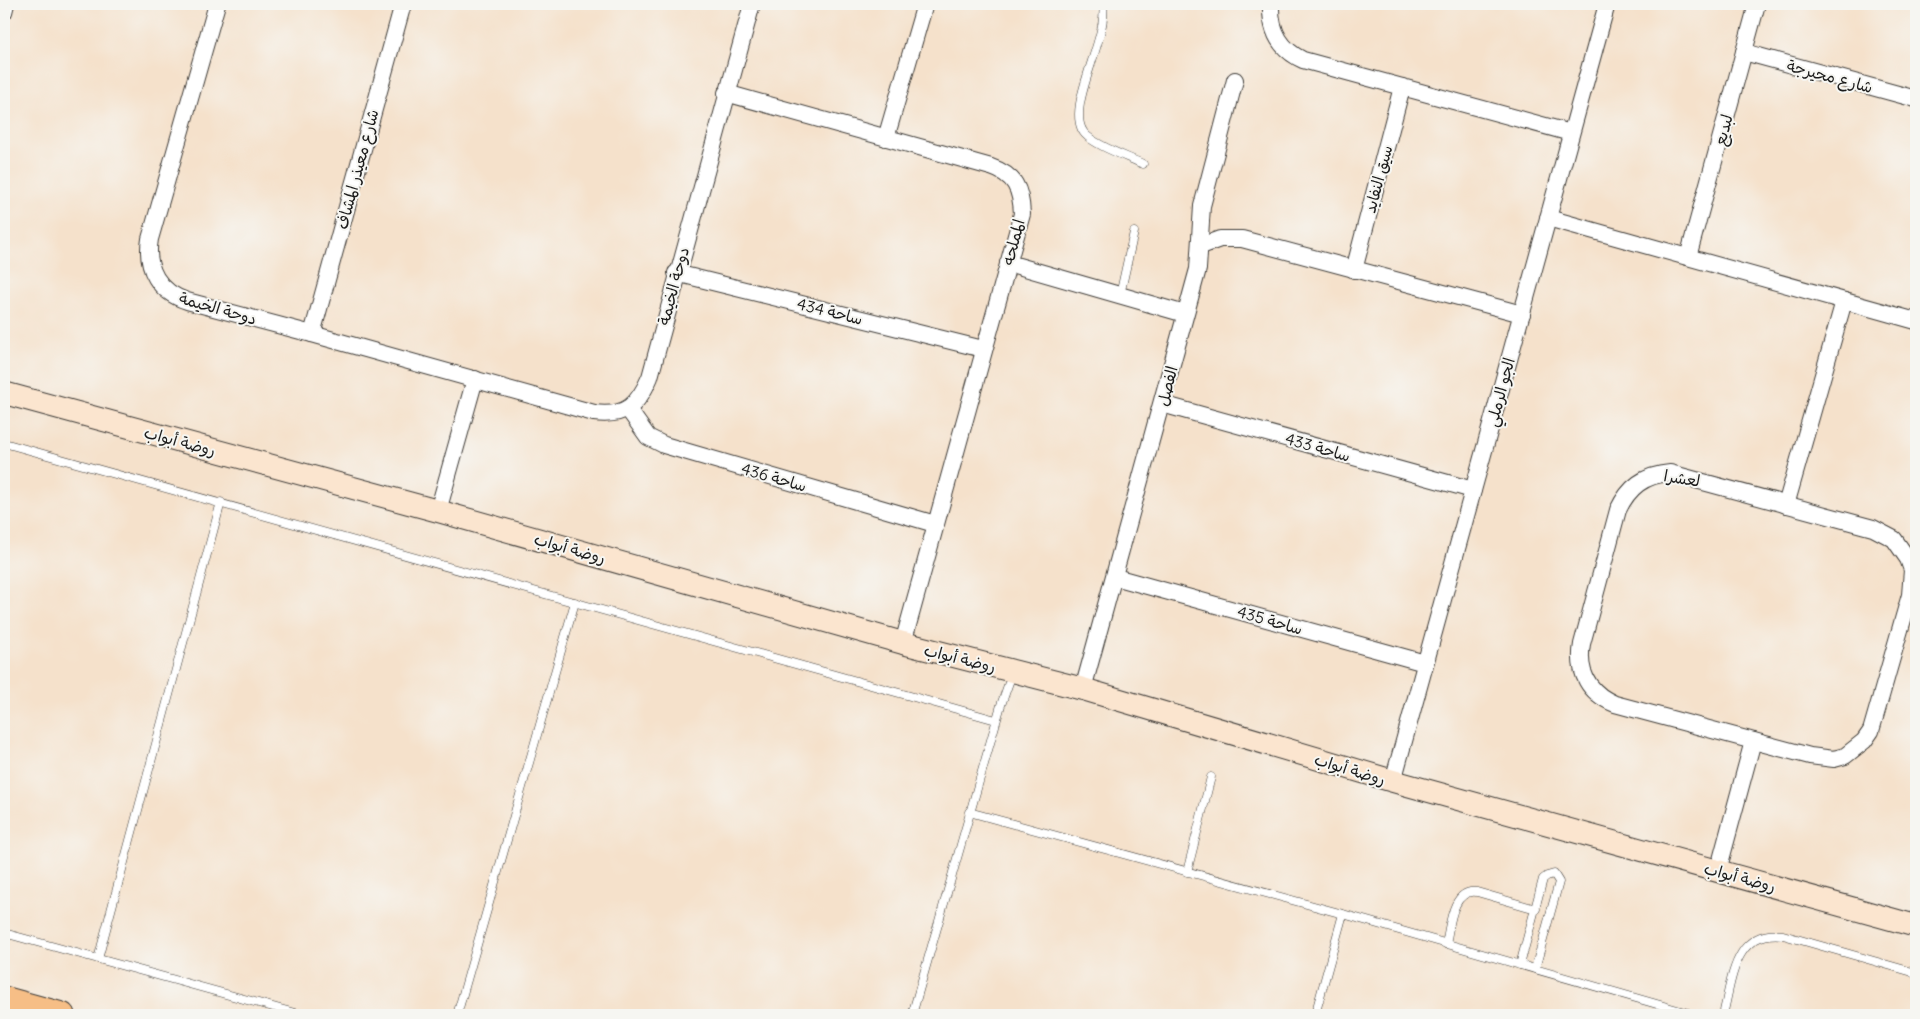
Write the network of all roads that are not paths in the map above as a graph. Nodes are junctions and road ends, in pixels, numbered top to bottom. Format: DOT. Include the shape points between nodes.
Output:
graph roads {
  1 [pos="6,4"];
  2 [pos="217,4"];
  3 [pos="403,4"];
  4 [pos="752,4"];
  5 [pos="925,4"];
  6 [pos="1103,4"];
  7 [pos="1272,4"];
  8 [pos="1607,4"];
  9 [pos="1757,4"];
  10 [pos="4,12"];
  11 [pos="1744,52"];
  12 [pos="1235,80"];
  13 [pos="1402,87"];
  14 [pos="726,93"];
  15 [pos="1916,99"];
  16 [pos="1571,132"];
  17 [pos="886,138"];
  18 [pos="1143,164"];
  19 [pos="1548,218"];
  20 [pos="1134,232"];
  21 [pos="1201,246"];
  22 [pos="1688,257"];
  23 [pos="1008,263"];
  24 [pos="1354,270"];
  25 [pos="676,273"];
  26 [pos="1120,295"];
  27 [pos="1844,301"];
  28 [pos="1184,314"];
  29 [pos="1522,314"];
  30 [pos="1916,321"];
  31 [pos="312,334"];
  32 [pos="983,349"];
  33 [pos="475,379"];
  34 [pos="4,393"];
  35 [pos="1162,404"];
  36 [pos="628,409"];
  37 [pos="4,443"];
  38 [pos="1473,490"];
  39 [pos="221,502"];
  40 [pos="1786,505"];
  41 [pos="438,511"];
  42 [pos="935,524"];
  43 [pos="1115,577"];
  44 [pos="575,602"];
  45 [pos="903,643"];
  46 [pos="1425,663"];
  47 [pos="1013,671"];
  48 [pos="1083,689"];
  49 [pos="996,720"];
  50 [pos="1753,741"];
  51 [pos="1211,777"];
  52 [pos="1393,781"];
  53 [pos="969,812"];
  54 [pos="1718,871"];
  55 [pos="1187,872"];
  56 [pos="1536,909"];
  57 [pos="1343,914"];
  58 [pos="1916,926"];
  59 [pos="4,933"];
  60 [pos="1446,944"];
  61 [pos="98,959"];
  62 [pos="1520,965"];
  63 [pos="1535,970"];
  64 [pos="1916,973"];
  65 [pos="4,999"];
  66 [pos="62,1015"];
  67 [pos="302,1015"];
  68 [pos="457,1015"];
  69 [pos="912,1015"];
  70 [pos="1315,1015"];
  71 [pos="1695,1015"];
  72 [pos="1722,1015"];
  1 -- 10 [label="street"];
  2 -- 31 [label="street, دوحة الخيمة" via="150,239 150,266 164,288 179,298"];
  3 -- 31 [label="street, شارع معيذر المشاف"];
  4 -- 14 [label="street, دوحة الخيمة"];
  5 -- 17 [label="street"];
  6 -- 18 [label="lane" via="1103,26 1078,107 1079,125 1090,139"];
  7 -- 13 [label="street" via="1271,21 1275,34 1292,55"];
  8 -- 16 [label="street, الجو الرملي"];
  9 -- 11 [label="street, لبديع"];
  11 -- 15 [label="street, شارع محيرجة"];
  11 -- 22 [label="street, لبديع"];
  12 -- 21 [label="street, الفصل" via="1202,206"];
  13 -- 16 [label="street"];
  13 -- 24 [label="street, سيق النفايد"];
  14 -- 17 [label="street, المملحه"];
  14 -- 25 [label="street, دوحة الخيمة"];
  16 -- 19 [label="street, الجو الرملي"];
  17 -- 23 [label="street, المملحه" via="999,170 1013,180 1019,187 1022,214"];
  19 -- 22 [label="street"];
  19 -- 29 [label="street, الجو الرملي"];
  20 -- 26 [label="lane"];
  21 -- 24 [label="street" via="1220,239 1242,239"];
  21 -- 28 [label="street, الفصل" via="1198,269"];
  22 -- 27 [label="street"];
  23 -- 26 [label="street"];
  23 -- 32 [label="street, المملحه"];
  24 -- 29 [label="street"];
  25 -- 32 [label="street, ساحة 434"];
  25 -- 36 [label="street, دوحة الخيمة" via="650,377 638,400"];
  26 -- 28 [label="street"];
  27 -- 30 [label="street"];
  27 -- 40 [label="street"];
  28 -- 35 [label="street, الفصل"];
  29 -- 38 [label="street, الجو الرملي"];
  31 -- 33 [label="street, دوحة الخيمة"];
  32 -- 42 [label="street, المملحه"];
  33 -- 36 [label="street, دوحة الخيمة" via="594,413 610,415"];
  33 -- 41 [label="street"];
  34 -- 41 [label="street, روضة أبواب"];
  35 -- 38 [label="street, ساحة 433"];
  35 -- 43 [label="street, الفصل"];
  36 -- 42 [label="street, ساحة 436" via="648,437 664,445"];
  37 -- 39 [label="lane"];
  38 -- 46 [label="street, الجو الرملي"];
  39 -- 44 [label="lane"];
  39 -- 61 [label="lane"];
  40 -- 50 [label="street, لعشرا" via="1884,533 1902,548 1910,565 1912,583 1874,719 1864,741 1845,756 1821,759"];
  40 -- 50 [label="street, لعشرا" via="1670,473 1656,474 1632,487 1618,510 1580,657 1586,681 1604,699"];
  41 -- 45 [label="street, روضة أبواب"];
  42 -- 45 [label="street, المملحه"];
  43 -- 46 [label="street, ساحة 435"];
  43 -- 48 [label="street, الفصل"];
  44 -- 49 [label="lane"];
  44 -- 68 [label="lane"];
  45 -- 47 [label="street, روضة أبواب"];
  46 -- 52 [label="street, الجو الرملي"];
  47 -- 48 [label="street, روضة أبواب"];
  47 -- 49 [label="lane"];
  48 -- 52 [label="street, روضة أبواب"];
  49 -- 53 [label="lane"];
  50 -- 54 [label="street"];
  51 -- 55 [label="lane"];
  52 -- 54 [label="street, روضة أبواب"];
  53 -- 55 [label="lane"];
  53 -- 69 [label="lane"];
  54 -- 58 [label="street, روضة أبواب"];
  55 -- 57 [label="lane"];
  56 -- 60 [label="lane" via="1468,892 1458,900"];
  56 -- 62 [label="lane"];
  56 -- 63 [label="lane" via="1543,880 1554,874 1559,882"];
  57 -- 60 [label="lane"];
  57 -- 70 [label="lane"];
  59 -- 61 [label="lane"];
  60 -- 62 [label="lane"];
  61 -- 67 [label="lane"];
  62 -- 63 [label="lane"];
  63 -- 71 [label="lane"];
  64 -- 72 [label="lane" via="1783,935 1763,936 1740,954"];
  65 -- 66 [label="main road"];
}
